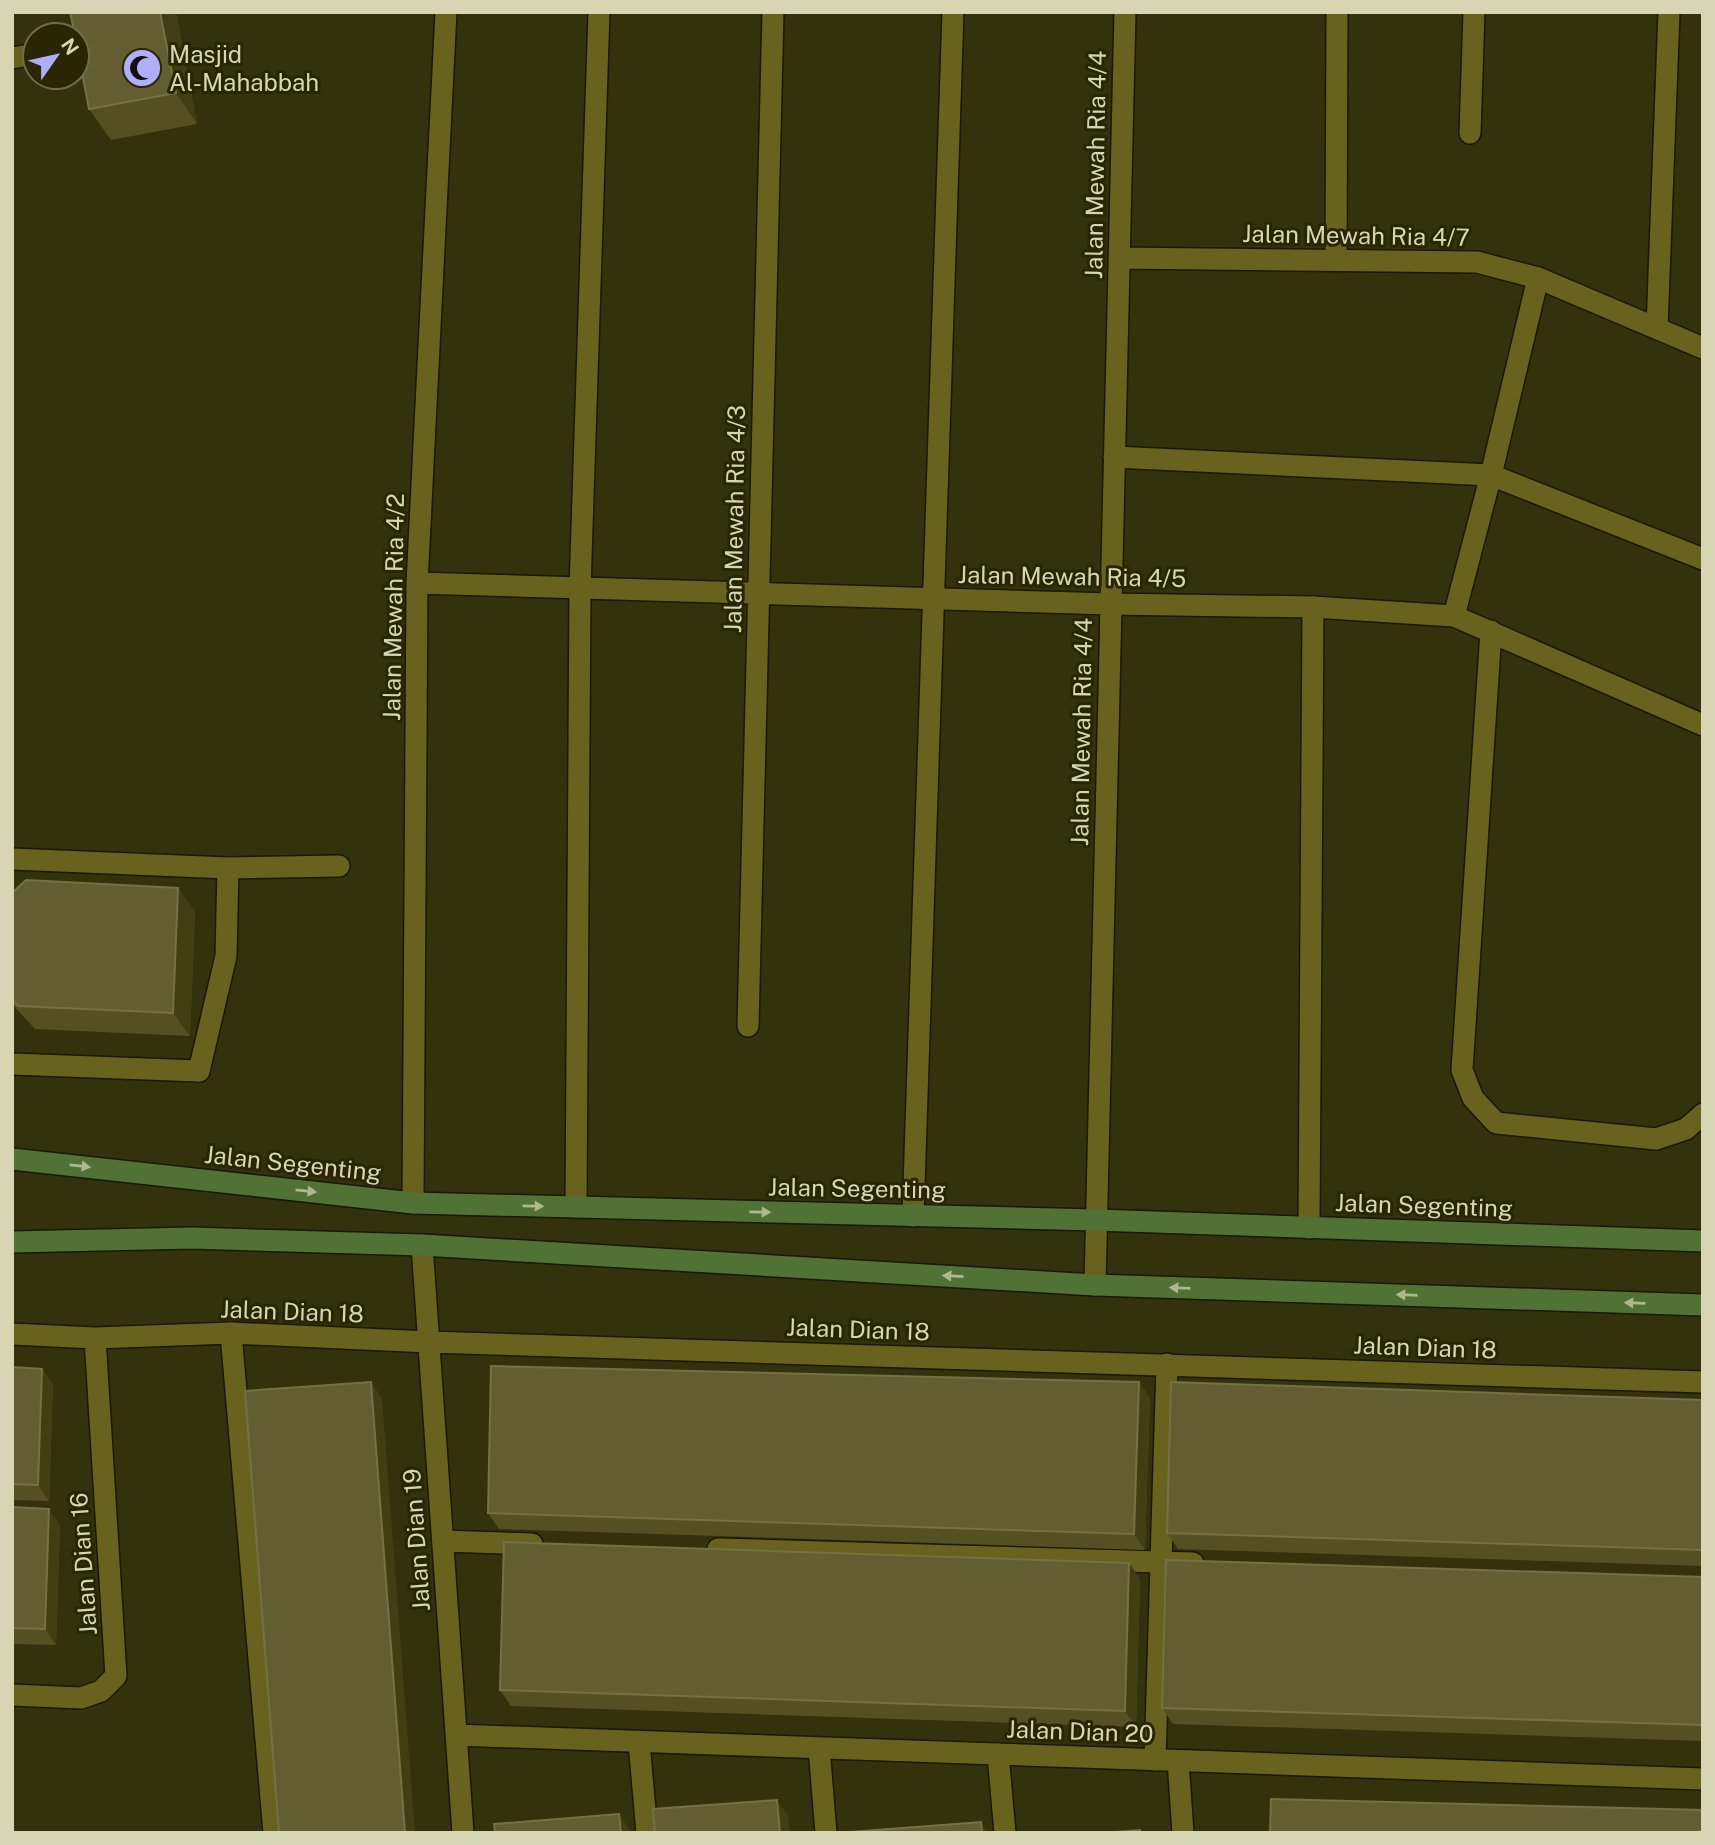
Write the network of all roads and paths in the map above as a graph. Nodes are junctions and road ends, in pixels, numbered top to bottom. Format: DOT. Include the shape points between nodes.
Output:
graph roads {
  1 [pos="446,12"];
  2 [pos="599,12"];
  3 [pos="773,12"];
  4 [pos="953,12"];
  5 [pos="1125,12"];
  6 [pos="1337,12"];
  7 [pos="1474,12"];
  8 [pos="1670,12"];
  9 [pos="1470,133"];
  10 [pos="1119,258"];
  11 [pos="1336,260"];
  12 [pos="1538,278"];
  13 [pos="1657,328"];
  14 [pos="1703,348"];
  15 [pos="1114,457"];
  16 [pos="1492,475"];
  17 [pos="1703,559"];
  18 [pos="417,583"];
  19 [pos="580,588"];
  20 [pos="758,594"];
  21 [pos="934,599"];
  22 [pos="1110,604"];
  23 [pos="1313,607"];
  24 [pos="1454,616"];
  25 [pos="1491,631"];
  26 [pos="1703,725"];
  27 [pos="12,859"];
  28 [pos="339,866"];
  29 [pos="228,868"];
  30 [pos="748,1026"];
  31 [pos="12,1064"];
  32 [pos="1703,1114"];
  33 [pos="12,1159"];
  34 [pos="413,1203"];
  35 [pos="576,1207"];
  36 [pos="913,1216"];
  37 [pos="1096,1220"];
  38 [pos="1309,1228"];
  39 [pos="1703,1241"];
  40 [pos="12,1242"];
  41 [pos="422,1245"];
  42 [pos="1095,1285"];
  43 [pos="1703,1305"];
  44 [pos="230,1333"];
  45 [pos="12,1334"];
  46 [pos="94,1338"];
  47 [pos="429,1342"];
  48 [pos="1167,1364"];
  49 [pos="1703,1382"];
  50 [pos="443,1541"];
  51 [pos="553,1545"];
  52 [pos="691,1549"];
  53 [pos="1161,1562"];
  54 [pos="1217,1564"];
  55 [pos="12,1695"];
  56 [pos="456,1735"];
  57 [pos="639,1742"];
  58 [pos="819,1748"];
  59 [pos="998,1754"];
  60 [pos="1155,1760"];
  61 [pos="1178,1760"];
  62 [pos="1703,1779"];
  63 [pos="274,1833"];
  64 [pos="463,1833"];
  65 [pos="647,1833"];
  66 [pos="826,1833"];
  67 [pos="1004,1833"];
  68 [pos="1183,1833"];
  1 -- 18 [label="street, Jalan Mewah Ria 4/2"];
  2 -- 19 [label="street"];
  3 -- 20 [label="street, Jalan Mewah Ria 4/3"];
  4 -- 21 [label="street"];
  5 -- 10 [label="street, Jalan Mewah Ria 4/4"];
  6 -- 11 [label="street"];
  7 -- 9 [label="street"];
  8 -- 13 [label="street"];
  10 -- 11 [label="street, Jalan Mewah Ria 4/7"];
  10 -- 15 [label="street, Jalan Mewah Ria 4/4"];
  11 -- 12 [label="street, Jalan Mewah Ria 4/7" via="1477,262"];
  12 -- 13 [label="street, Jalan Mewah Ria 4/7"];
  12 -- 16 [label="street"];
  13 -- 14 [label="street, Jalan Mewah Ria 4/7"];
  15 -- 16 [label="street"];
  15 -- 22 [label="street, Jalan Mewah Ria 4/4"];
  16 -- 17 [label="street"];
  16 -- 24 [label="street"];
  18 -- 19 [label="street, Jalan Mewah Ria 4/5"];
  18 -- 34 [label="street, Jalan Mewah Ria 4/2"];
  19 -- 20 [label="street, Jalan Mewah Ria 4/5"];
  19 -- 35 [label="street"];
  20 -- 21 [label="street, Jalan Mewah Ria 4/5"];
  20 -- 30 [label="street, Jalan Mewah Ria 4/3"];
  21 -- 22 [label="street, Jalan Mewah Ria 4/5"];
  21 -- 36 [label="street"];
  22 -- 23 [label="street, Jalan Mewah Ria 4/5"];
  22 -- 37 [label="street, Jalan Mewah Ria 4/4"];
  23 -- 24 [label="street, Jalan Mewah Ria 4/5"];
  23 -- 38 [label="street"];
  24 -- 25 [label="street, Jalan Mewah Ria 4/5"];
  25 -- 26 [label="street, Jalan Mewah Ria 4/5"];
  25 -- 32 [label="street" via="1462,1070 1473,1098 1496,1123 1656,1139 1686,1129"];
  27 -- 29 [label="street"];
  28 -- 29 [label="street"];
  29 -- 31 [label="street" via="226,956 199,1071"];
  33 -- 34 [label="street, Jalan Segenting, one-way"];
  34 -- 35 [label="street, Jalan Segenting, one-way"];
  35 -- 36 [label="street, Jalan Segenting, one-way"];
  36 -- 37 [label="street, Jalan Segenting"];
  37 -- 38 [label="street, Jalan Segenting"];
  37 -- 42 [label="street, Jalan Mewah Ria 4/4"];
  38 -- 39 [label="street, Jalan Segenting"];
  40 -- 41 [label="street" via="192,1238"];
  42 -- 41 [label="street, one-way"];
  41 -- 47 [label="street, Jalan Dian 19"];
  43 -- 42 [label="street, one-way"];
  44 -- 46 [label="street, Jalan Dian 18"];
  44 -- 47 [label="street, Jalan Dian 18"];
  44 -- 63 [label="street"];
  45 -- 46 [label="street, Jalan Dian 18"];
  46 -- 55 [label="street, Jalan Dian 16" via="116,1675 101,1691 81,1698"];
  47 -- 48 [label="street, Jalan Dian 18"];
  47 -- 50 [label="street, Jalan Dian 19"];
  48 -- 49 [label="street, Jalan Dian 18"];
  48 -- 53 [label="street"];
  50 -- 51 [label="street"];
  50 -- 56 [label="street, Jalan Dian 19"];
  52 -- 53 [label="street"];
  53 -- 54 [label="street"];
  53 -- 60 [label="street"];
  56 -- 57 [label="street, Jalan Dian 20"];
  56 -- 64 [label="street, Jalan Dian 19"];
  57 -- 58 [label="street, Jalan Dian 20"];
  57 -- 65 [label="street"];
  58 -- 59 [label="street, Jalan Dian 20"];
  58 -- 66 [label="street"];
  59 -- 60 [label="street, Jalan Dian 20"];
  59 -- 67 [label="street"];
  60 -- 61 [label="street, Jalan Dian 20"];
  61 -- 62 [label="street, Jalan Dian 20"];
  61 -- 68 [label="street"];
}
